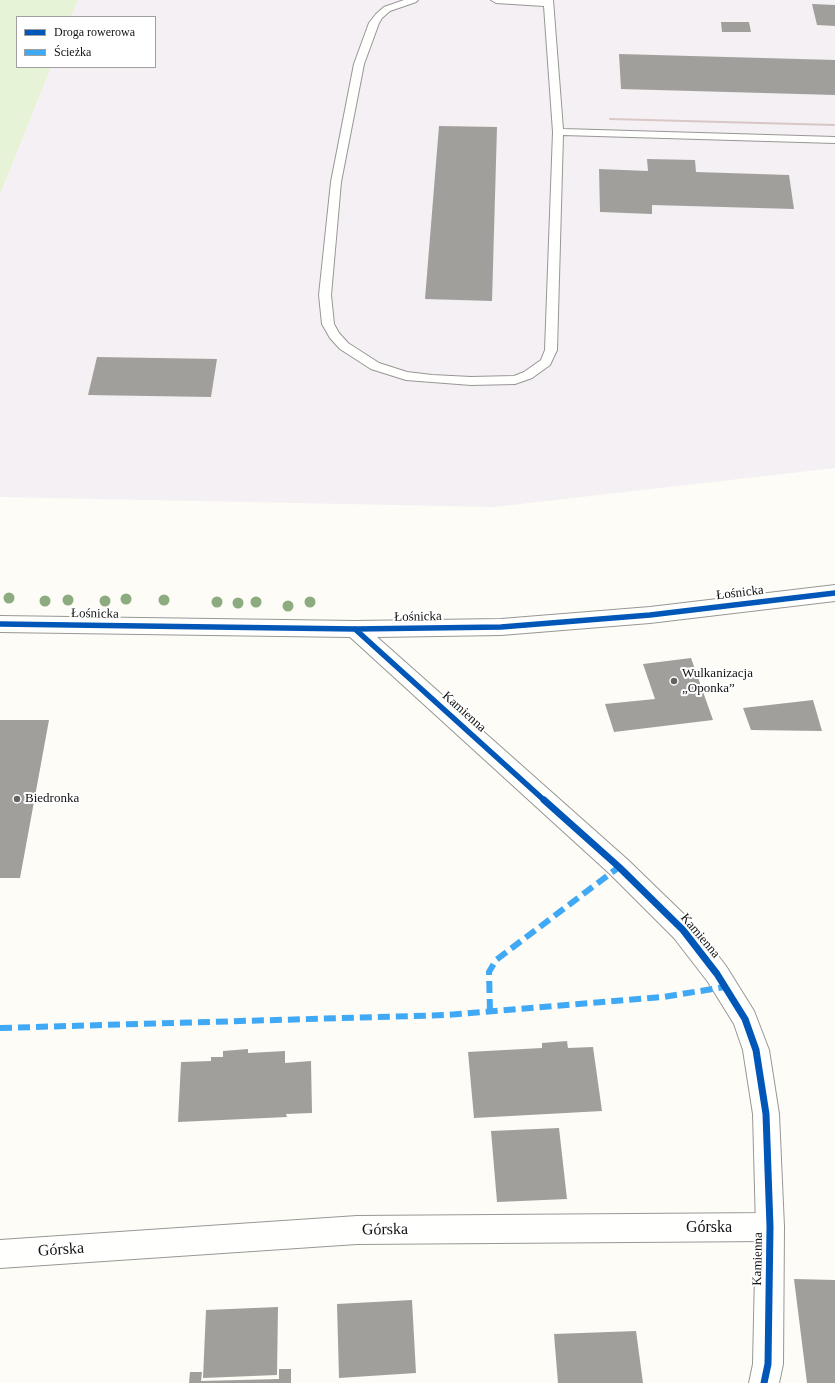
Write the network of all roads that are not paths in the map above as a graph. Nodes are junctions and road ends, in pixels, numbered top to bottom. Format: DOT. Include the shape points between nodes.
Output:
graph roads {
  1 [pos="413,0"];
  2 [pos="496,0"];
  3 [pos="548,1"];
  4 [pos="558,132"];
  5 [pos="835,140"];
  6 [pos="835,592"];
  7 [pos="0,624"];
  8 [pos="355,629"];
  9 [pos="770,1227"];
  10 [pos="0,1254"];
  11 [pos="764,1383"];
  1 -- 4 [label="lane" via="387,9 374,23 359,64 347,118 336,182 325,295 328,324 344,346 375,366 390,372 432,380 514,380 528,375 546,362 551,350"];
  2 -- 3 [label="lane"];
  3 -- 4 [label="lane"];
  4 -- 5 [label="lane"];
  6 -- 8 [label="street, Łośnicka" via="650,615 501,627"];
  7 -- 8 [label="street, Łośnicka"];
  8 -- 9 [label="street, Kamienna" via="619,867 683,930 717,974 745,1019 756,1050 766,1114"];
  9 -- 10 [label="street, Górska" via="357,1230"];
  9 -- 11 [label="street, Kamienna" via="768,1364"];
}
